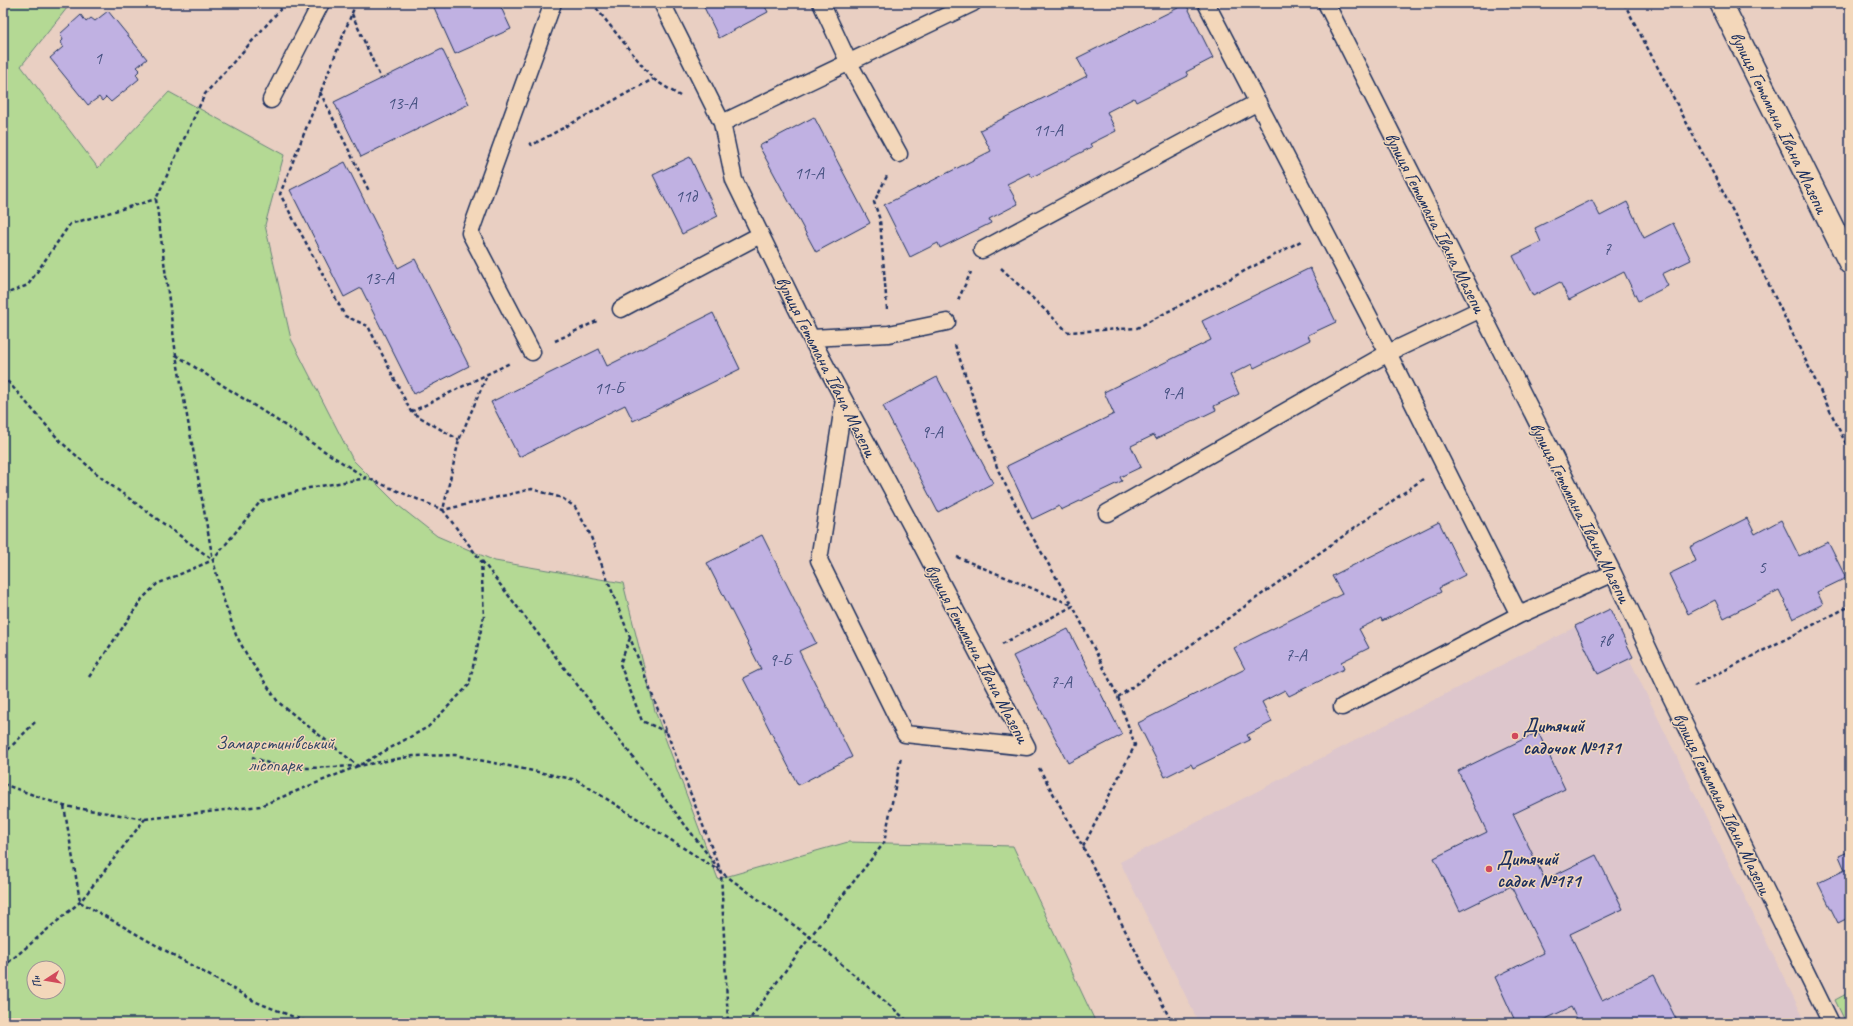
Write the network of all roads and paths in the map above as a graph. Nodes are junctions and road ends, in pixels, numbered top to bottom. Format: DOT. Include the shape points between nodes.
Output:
graph roads {
  1 [pos="286,3"];
  2 [pos="321,3"];
  3 [pos="356,3"];
  4 [pos="553,3"];
  5 [pos="592,3"];
  6 [pos="662,3"];
  7 [pos="821,3"];
  8 [pos="973,3"];
  9 [pos="1206,3"];
  10 [pos="1326,3"];
  11 [pos="1624,3"];
  12 [pos="1721,3"];
  13 [pos="1844,3"];
  14 [pos="352,13"];
  15 [pos="1850,15"];
  16 [pos="849,63"];
  17 [pos="380,79"];
  18 [pos="654,79"];
  19 [pos="320,92"];
  20 [pos="685,99"];
  21 [pos="271,100"];
  22 [pos="1258,102"];
  23 [pos="510,124"];
  24 [pos="722,124"];
  25 [pos="899,154"];
  26 [pos="369,191"];
  27 [pos="156,199"];
  28 [pos="1324,229"];
  29 [pos="760,235"];
  30 [pos="982,250"];
  31 [pos="1850,262"];
  32 [pos="3,295"];
  33 [pos="621,309"];
  34 [pos="1479,310"];
  35 [pos="947,322"];
  36 [pos="889,334"];
  37 [pos="811,338"];
  38 [pos="532,352"];
  39 [pos="1388,353"];
  40 [pos="176,355"];
  41 [pos="3,376"];
  42 [pos="844,400"];
  43 [pos="411,412"];
  44 [pos="459,440"];
  45 [pos="1850,452"];
  46 [pos="1443,464"];
  47 [pos="367,478"];
  48 [pos="443,510"];
  49 [pos="1107,513"];
  50 [pos="920,542"];
  51 [pos="214,560"];
  52 [pos="481,561"];
  53 [pos="1613,573"];
  54 [pos="1073,606"];
  55 [pos="1850,606"];
  56 [pos="1519,615"];
  57 [pos="630,637"];
  58 [pos="979,657"];
  59 [pos="89,677"];
  60 [pos="1118,697"];
  61 [pos="1671,697"];
  62 [pos="1342,707"];
  63 [pos="37,720"];
  64 [pos="667,732"];
  65 [pos="905,734"];
  66 [pos="1027,747"];
  67 [pos="3,755"];
  68 [pos="252,757"];
  69 [pos="358,766"];
  70 [pos="3,784"];
  71 [pos="64,806"];
  72 [pos="145,819"];
  73 [pos="1083,847"];
  74 [pos="721,872"];
  75 [pos="80,902"];
  76 [pos="810,937"];
  77 [pos="3,967"];
  78 [pos="309,1023"];
  79 [pos="728,1023"];
  80 [pos="747,1023"];
  81 [pos="910,1023"];
  82 [pos="1172,1023"];
  83 [pos="1831,1023"];
  1 -- 27 [label="path" via="205,94"];
  2 -- 21 [label="lane"];
  3 -- 14 [label="path"];
  4 -- 23 [label="lane"];
  5 -- 18 [label="path"];
  6 -- 24 [label="lane, вулиця Гетьмана Івана Мазепи"];
  7 -- 16 [label="lane"];
  8 -- 16 [label="lane"];
  9 -- 22 [label="lane"];
  10 -- 34 [label="lane, вулиця Гетьмана Івана Мазепи"];
  11 -- 45 [label="path" via="1737,219"];
  12 -- 31 [label="main road, вулиця Гетьмана Івана Мазепи"];
  13 -- 15 [label="path"];
  14 -- 17 [label="path"];
  14 -- 19 [label="path"];
  16 -- 24 [label="lane"];
  16 -- 25 [label="lane"];
  18 -- 20 [label="path"];
  18 -- 23 [label="path" via="532,145"];
  19 -- 26 [label="path"];
  19 -- 43 [label="path" via="280,194 345,316 368,326"];
  22 -- 28 [label="lane"];
  22 -- 30 [label="lane"];
  23 -- 38 [label="lane" via="470,233"];
  24 -- 29 [label="lane, вулиця Гетьмана Івана Мазепи" via="734,180"];
  25 -- 36 [label="path" via="874,202 880,220"];
  27 -- 32 [label="path" via="70,224 28,285"];
  27 -- 40 [label="path"];
  28 -- 30 [label="path" via="1137,328 1068,332"];
  28 -- 39 [label="lane"];
  29 -- 33 [label="lane"];
  29 -- 37 [label="lane, вулиця Гетьмана Івана Мазепи"];
  30 -- 35 [label="path"];
  34 -- 39 [label="lane"];
  34 -- 53 [label="lane, вулиця Гетьмана Івана Мазепи"];
  35 -- 36 [label="lane"];
  35 -- 54 [label="path" via="998,470 1029,531"];
  36 -- 37 [label="lane"];
  37 -- 42 [label="lane, вулиця Гетьмана Івана Мазепи"];
  39 -- 46 [label="lane"];
  39 -- 49 [label="lane"];
  40 -- 47 [label="path"];
  40 -- 51 [label="path"];
  41 -- 51 [label="path" via="61,442 98,475"];
  42 -- 50 [label="lane, вулиця Гетьмана Івана Мазепи"];
  42 -- 65 [label="lane" via="819,560"];
  43 -- 44 [label="path"];
  43 -- 44 [label="path" via="488,374"];
  44 -- 48 [label="path"];
  46 -- 56 [label="lane"];
  46 -- 60 [label="path"];
  47 -- 48 [label="path"];
  47 -- 51 [label="path" via="309,488 260,502"];
  48 -- 52 [label="path"];
  48 -- 57 [label="path" via="532,489 562,498 575,507 590,532"];
  50 -- 54 [label="path"];
  50 -- 58 [label="lane, вулиця Гетьмана Івана Мазепи"];
  51 -- 59 [label="path" via="157,584 142,599"];
  51 -- 69 [label="path" via="222,595 236,635 278,702"];
  52 -- 69 [label="path" via="484,616 469,685 428,727"];
  52 -- 74 [label="path"];
  53 -- 56 [label="lane"];
  53 -- 61 [label="lane, вулиця Гетьмана Івана Мазепи"];
  54 -- 58 [label="path"];
  54 -- 60 [label="path"];
  55 -- 61 [label="path"];
  56 -- 62 [label="lane"];
  57 -- 64 [label="path"];
  57 -- 64 [label="path" via="620,664 642,721"];
  58 -- 66 [label="lane, вулиця Гетьмана Івана Мазепи"];
  60 -- 73 [label="path" via="1135,745"];
  61 -- 83 [label="lane, вулиця Гетьмана Івана Мазепи"];
  63 -- 67 [label="path"];
  64 -- 74 [label="path"];
  65 -- 66 [label="lane"];
  65 -- 76 [label="path" via="884,843"];
  66 -- 73 [label="path, вулиця Гетьмана Івана Мазепи"];
  68 -- 69 [label="path" via="284,769"];
  69 -- 72 [label="path" via="260,806"];
  69 -- 74 [label="path" via="413,756 455,755 577,780"];
  70 -- 71 [label="path"];
  71 -- 72 [label="path"];
  71 -- 75 [label="path"];
  72 -- 75 [label="path"];
  73 -- 82 [label="path, вулиця Гетьмана Івана Мазепи"];
  74 -- 76 [label="path"];
  74 -- 79 [label="path"];
  75 -- 77 [label="path"];
  75 -- 78 [label="path" via="256,1002"];
  76 -- 80 [label="path"];
  76 -- 81 [label="path"];
}
